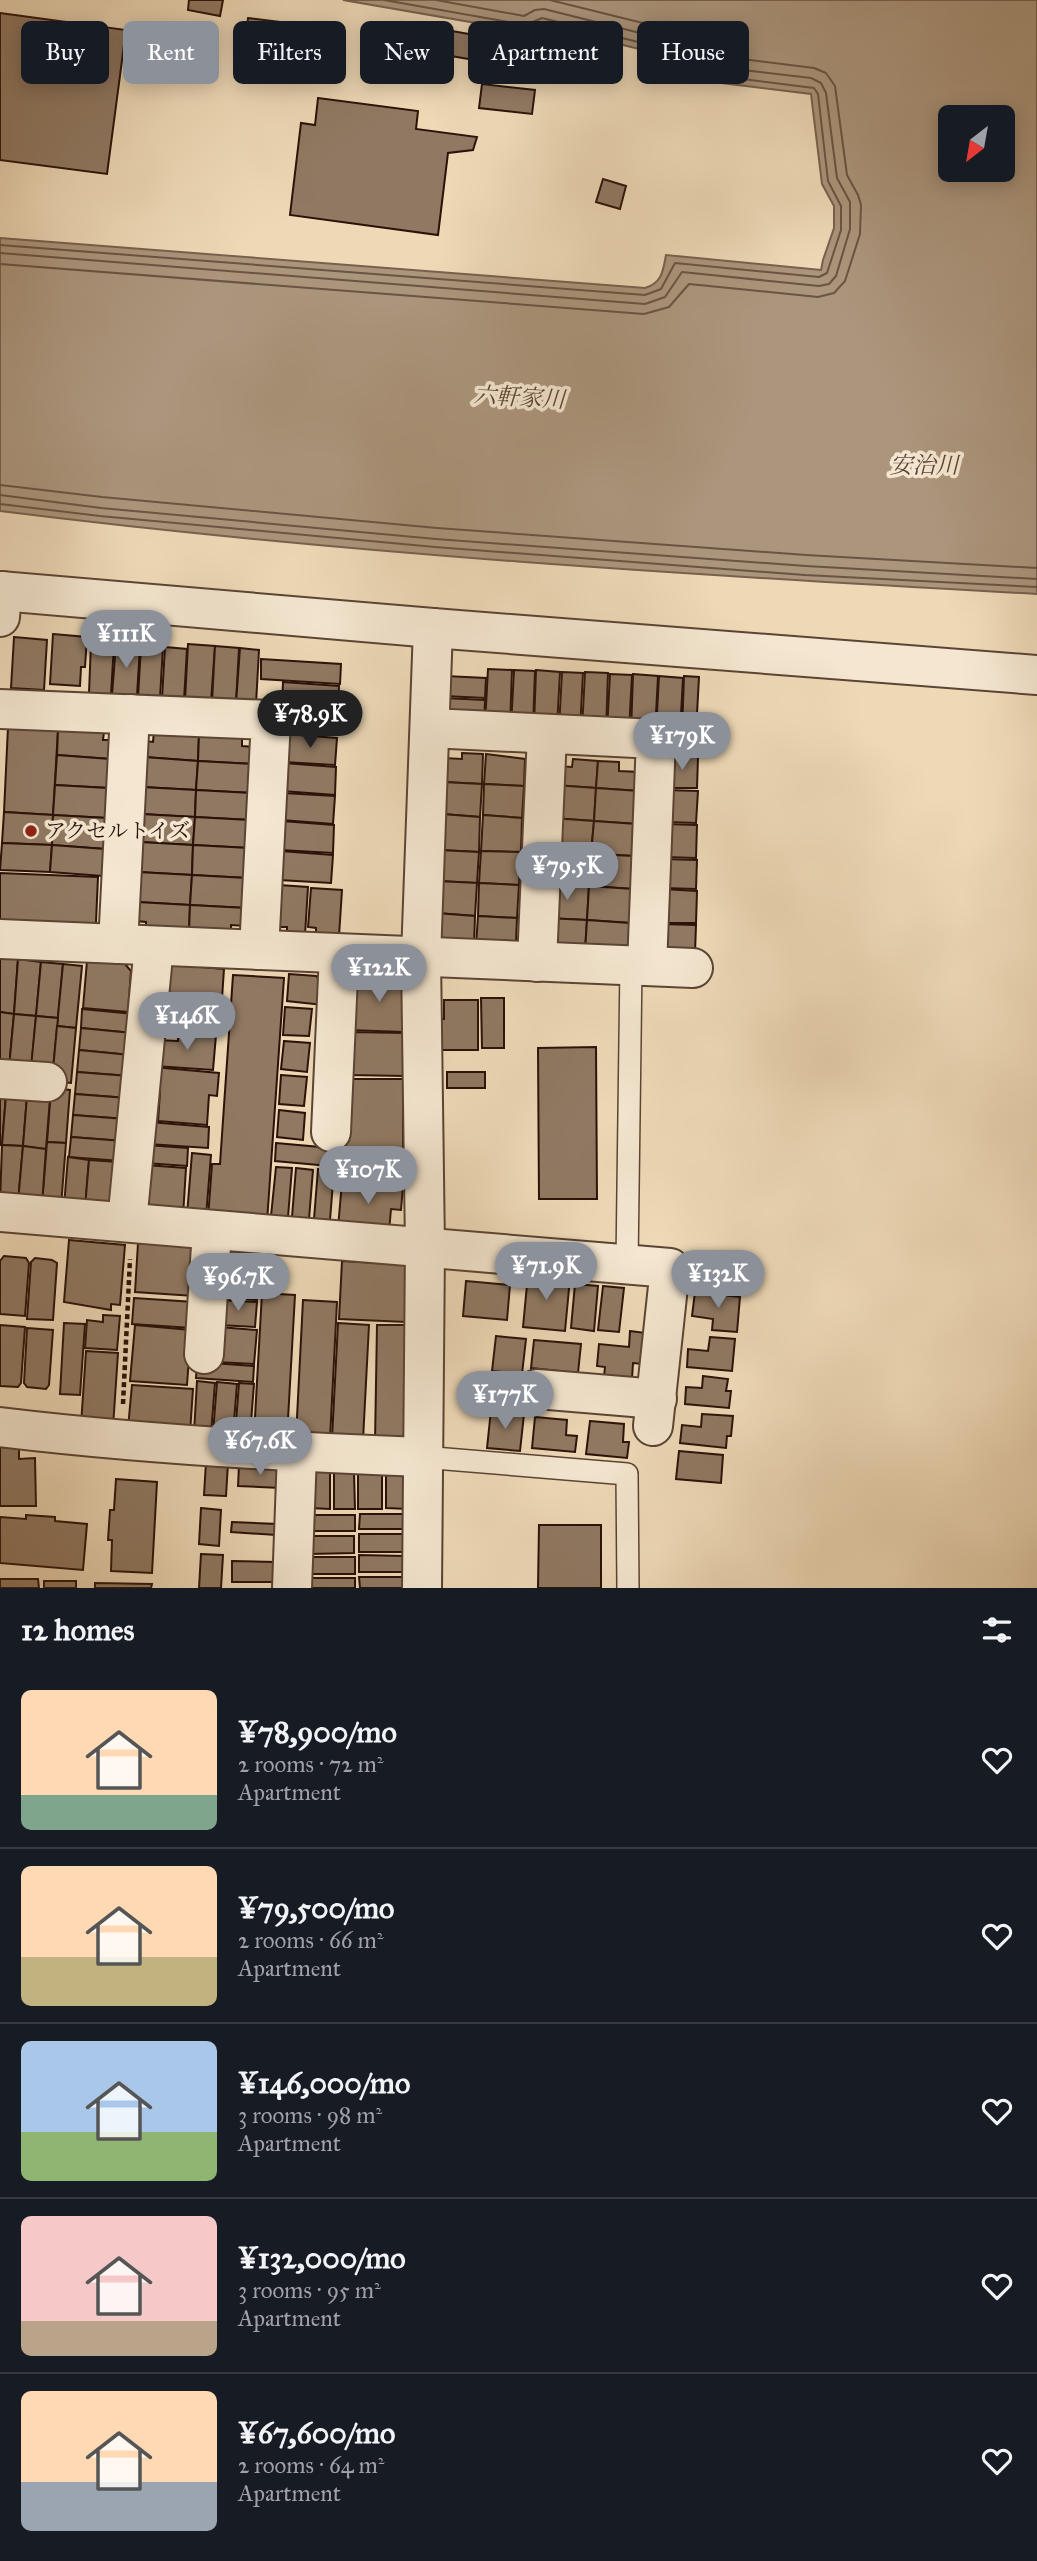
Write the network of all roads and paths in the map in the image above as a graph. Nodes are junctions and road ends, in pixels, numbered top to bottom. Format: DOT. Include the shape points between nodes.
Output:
graph roads {
  1 [pos="1,600"];
  2 [pos="433,628"];
  3 [pos="1037,675"];
  4 [pos="0,709"];
  5 [pos="130,715"];
  6 [pos="430,728"];
  7 [pos="547,734"];
  8 [pos="0,939"];
  9 [pos="136,945"];
  10 [pos="259,950"];
  11 [pos="339,954"];
  12 [pos="421,957"];
  13 [pos="537,962"];
  14 [pos="639,966"];
  15 [pos="693,968"];
  16 [pos="0,1079"];
  17 [pos="47,1082"];
  18 [pos="331,1132"];
  19 [pos="0,1212"];
  20 [pos="130,1223"];
  21 [pos="212,1231"];
  22 [pos="425,1247"];
  23 [pos="627,1264"];
  24 [pos="204,1354"];
  25 [pos="537,1389"];
  26 [pos="0,1427"];
  27 [pos="121,1441"];
  28 [pos="297,1453"];
  29 [pos="422,1457"];
  30 [pos="292,1588"];
  31 [pos="422,1588"];
  32 [pos="628,1588"];
  1 -- 2 [label="street"];
  2 -- 3 [label="street"];
  2 -- 6 [label="street"];
  4 -- 5 [label="street"];
  5 -- 9 [label="street"];
  5 -- 10 [label="street" via="271,720"];
  6 -- 7 [label="street"];
  6 -- 12 [label="street"];
  7 -- 13 [label="street"];
  7 -- 14 [label="street" via="656,739"];
  8 -- 9 [label="street"];
  9 -- 10 [label="street"];
  9 -- 20 [label="street"];
  10 -- 11 [label="street"];
  11 -- 12 [label="street"];
  11 -- 18 [label="street"];
  12 -- 13 [label="street"];
  12 -- 22 [label="street"];
  13 -- 14 [label="street"];
  14 -- 15 [label="street"];
  14 -- 23 [label="lane"];
  16 -- 17 [label="street"];
  19 -- 20 [label="street"];
  20 -- 21 [label="street"];
  20 -- 27 [label="path"];
  21 -- 22 [label="street"];
  21 -- 24 [label="street"];
  22 -- 23 [label="street"];
  22 -- 29 [label="street"];
  23 -- 25 [label="street" via="670,1268 655,1413"];
  26 -- 27 [label="street"];
  27 -- 28 [label="street"];
  28 -- 29 [label="street"];
  28 -- 30 [label="street"];
  29 -- 31 [label="street"];
  29 -- 32 [label="lane" via="627,1474"];
}
